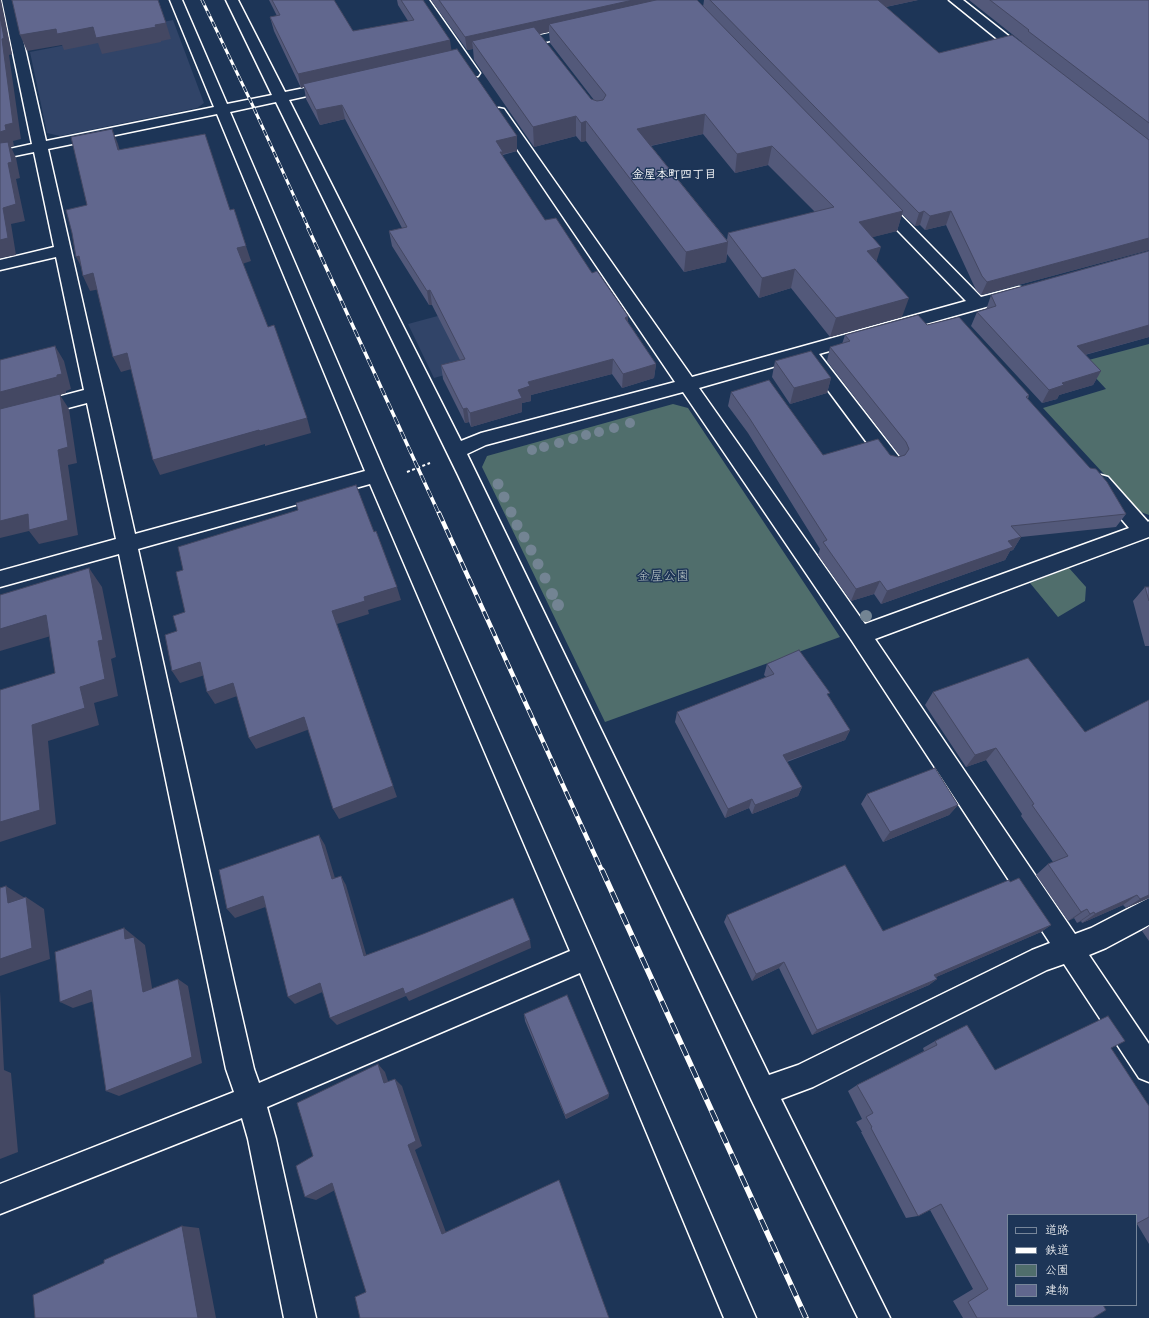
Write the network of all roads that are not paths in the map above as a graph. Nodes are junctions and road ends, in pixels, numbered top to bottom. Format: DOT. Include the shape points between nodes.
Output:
graph roads {
  1 [pos="8,0"];
  2 [pos="176,0"];
  3 [pos="232,0"];
  4 [pos="423,0"];
  5 [pos="956,0"];
  6 [pos="592,28"];
  7 [pos="538,40"];
  8 [pos="500,48"];
  9 [pos="548,52"];
  10 [pos="1035,62"];
  11 [pos="347,83"];
  12 [pos="280,98"];
  13 [pos="221,110"];
  14 [pos="41,147"];
  15 [pos="0,155"];
  16 [pos="867,189"];
  17 [pos="63,250"];
  18 [pos="0,265"];
  19 [pos="1037,287"];
  20 [pos="977,303"];
  21 [pos="808,352"];
  22 [pos="688,385"];
  23 [pos="95,394"];
  24 [pos="0,419"];
  25 [pos="456,451"];
  26 [pos="892,462"];
  27 [pos="1091,472"];
  28 [pos="376,475"];
  29 [pos="1146,530"];
  30 [pos="128,543"];
  31 [pos="0,579"];
  32 [pos="860,635"];
  33 [pos="1149,912"];
  34 [pos="1069,949"];
  35 [pos="586,957"];
  36 [pos="1149,1068"];
  37 [pos="762,1091"];
  38 [pos="251,1100"];
  39 [pos="0,1199"];
  40 [pos="300,1318"];
  41 [pos="740,1318"];
  42 [pos="874,1318"];
  1 -- 14 [label="street"];
  2 -- 13 [label="street"];
  3 -- 12 [label="street"];
  4 -- 22 [label="street"];
  5 -- 10 [label="street"];
  6 -- 7 [label="street"];
  7 -- 8 [label="street"];
  7 -- 9 [label="street"];
  11 -- 12 [label="street"];
  12 -- 13 [label="street"];
  12 -- 25 [label="street"];
  13 -- 14 [label="street"];
  13 -- 28 [label="street"];
  14 -- 15 [label="street"];
  14 -- 17 [label="street"];
  16 -- 20 [label="street"];
  17 -- 18 [label="street"];
  17 -- 23 [label="street"];
  19 -- 20 [label="street"];
  20 -- 21 [label="street" via="953,318"];
  21 -- 22 [label="street"];
  21 -- 26 [label="street"];
  22 -- 25 [label="street" via="481,440"];
  22 -- 32 [label="street"];
  23 -- 24 [label="street"];
  23 -- 30 [label="street"];
  25 -- 37 [label="street"];
  27 -- 29 [label="street"];
  28 -- 30 [label="street"];
  28 -- 35 [label="street"];
  29 -- 32 [label="street"];
  30 -- 31 [label="street"];
  30 -- 38 [label="street" via="232,1033 240,1069"];
  32 -- 34 [label="street"];
  33 -- 34 [label="street" via="1097,939"];
  34 -- 36 [label="street"];
  34 -- 37 [label="street" via="1041,960 803,1077"];
  35 -- 38 [label="street"];
  35 -- 41 [label="street"];
  37 -- 42 [label="street"];
  38 -- 39 [label="street"];
  38 -- 40 [label="street" via="262,1139"];
}
